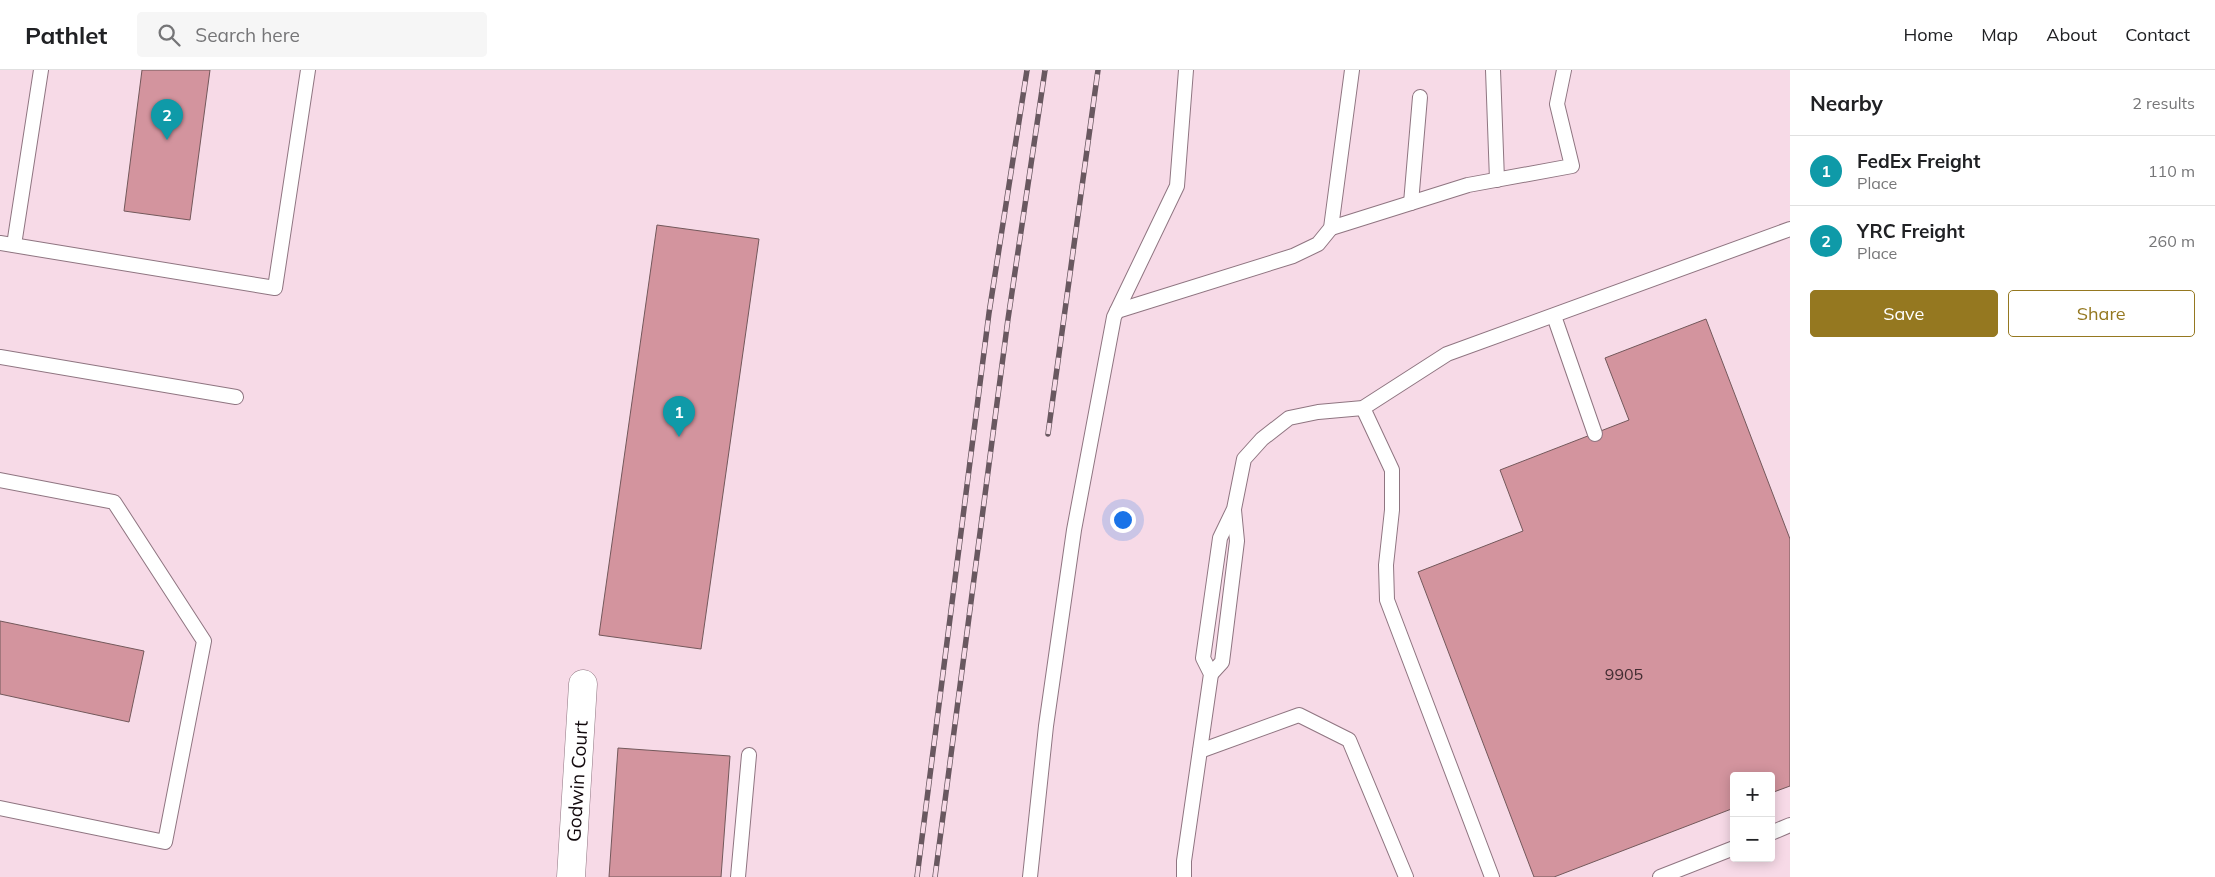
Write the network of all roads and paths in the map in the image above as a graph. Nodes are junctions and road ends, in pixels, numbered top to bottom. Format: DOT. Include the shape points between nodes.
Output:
graph roads {
  1 [pos="41,70"];
  2 [pos="308,70"];
  3 [pos="1186,70"];
  4 [pos="1352,70"];
  5 [pos="1493,70"];
  6 [pos="1564,70"];
  7 [pos="1420,97"];
  8 [pos="1497,180"];
  9 [pos="1410,203"];
  10 [pos="1330,228"];
  11 [pos="1790,230"];
  12 [pos="0,243"];
  13 [pos="14,245"];
  14 [pos="1117,311"];
  15 [pos="1554,316"];
  16 [pos="0,357"];
  17 [pos="236,396"];
  18 [pos="1363,408"];
  19 [pos="1595,434"];
  20 [pos="0,480"];
  21 [pos="583,684"];
  22 [pos="1200,751"];
  23 [pos="749,755"];
  24 [pos="0,808"];
  25 [pos="1790,825"];
  26 [pos="1775,831"];
  27 [pos="1730,850"];
  28 [pos="571,877"];
  29 [pos="738,877"];
  30 [pos="1030,877"];
  31 [pos="1184,877"];
  32 [pos="1406,877"];
  33 [pos="1492,877"];
  34 [pos="1660,877"];
  1 -- 13 [label="lane"];
  2 -- 13 [label="lane" via="274,288"];
  3 -- 14 [label="lane" via="1177,186"];
  4 -- 10 [label="lane"];
  5 -- 8 [label="lane"];
  6 -- 8 [label="lane" via="1557,104 1572,166"];
  7 -- 9 [label="lane"];
  8 -- 9 [label="lane" via="1468,185"];
  9 -- 10 [label="lane"];
  10 -- 14 [label="lane" via="1318,244 1293,256"];
  11 -- 15 [label="lane"];
  12 -- 13 [label="lane"];
  14 -- 30 [label="lane" via="1074,530 1046,726"];
  15 -- 18 [label="lane" via="1447,354"];
  15 -- 19 [label="lane"];
  16 -- 17 [label="lane"];
  18 -- 22 [label="lane" via="1289,418 1262,439 1244,459 1234,509 1238,541 1222,662 1211,674"];
  18 -- 33 [label="lane" via="1392,470 1387,600"];
  20 -- 24 [label="lane" via="114,502 204,641 165,842"];
  21 -- 28 [label="street, Godwin Court"];
  22 -- 31 [label="lane"];
  22 -- 32 [label="lane" via="1299,715 1349,740"];
  23 -- 29 [label="lane"];
  25 -- 26 [label="lane"];
  27 -- 34 [label="lane"];
}
